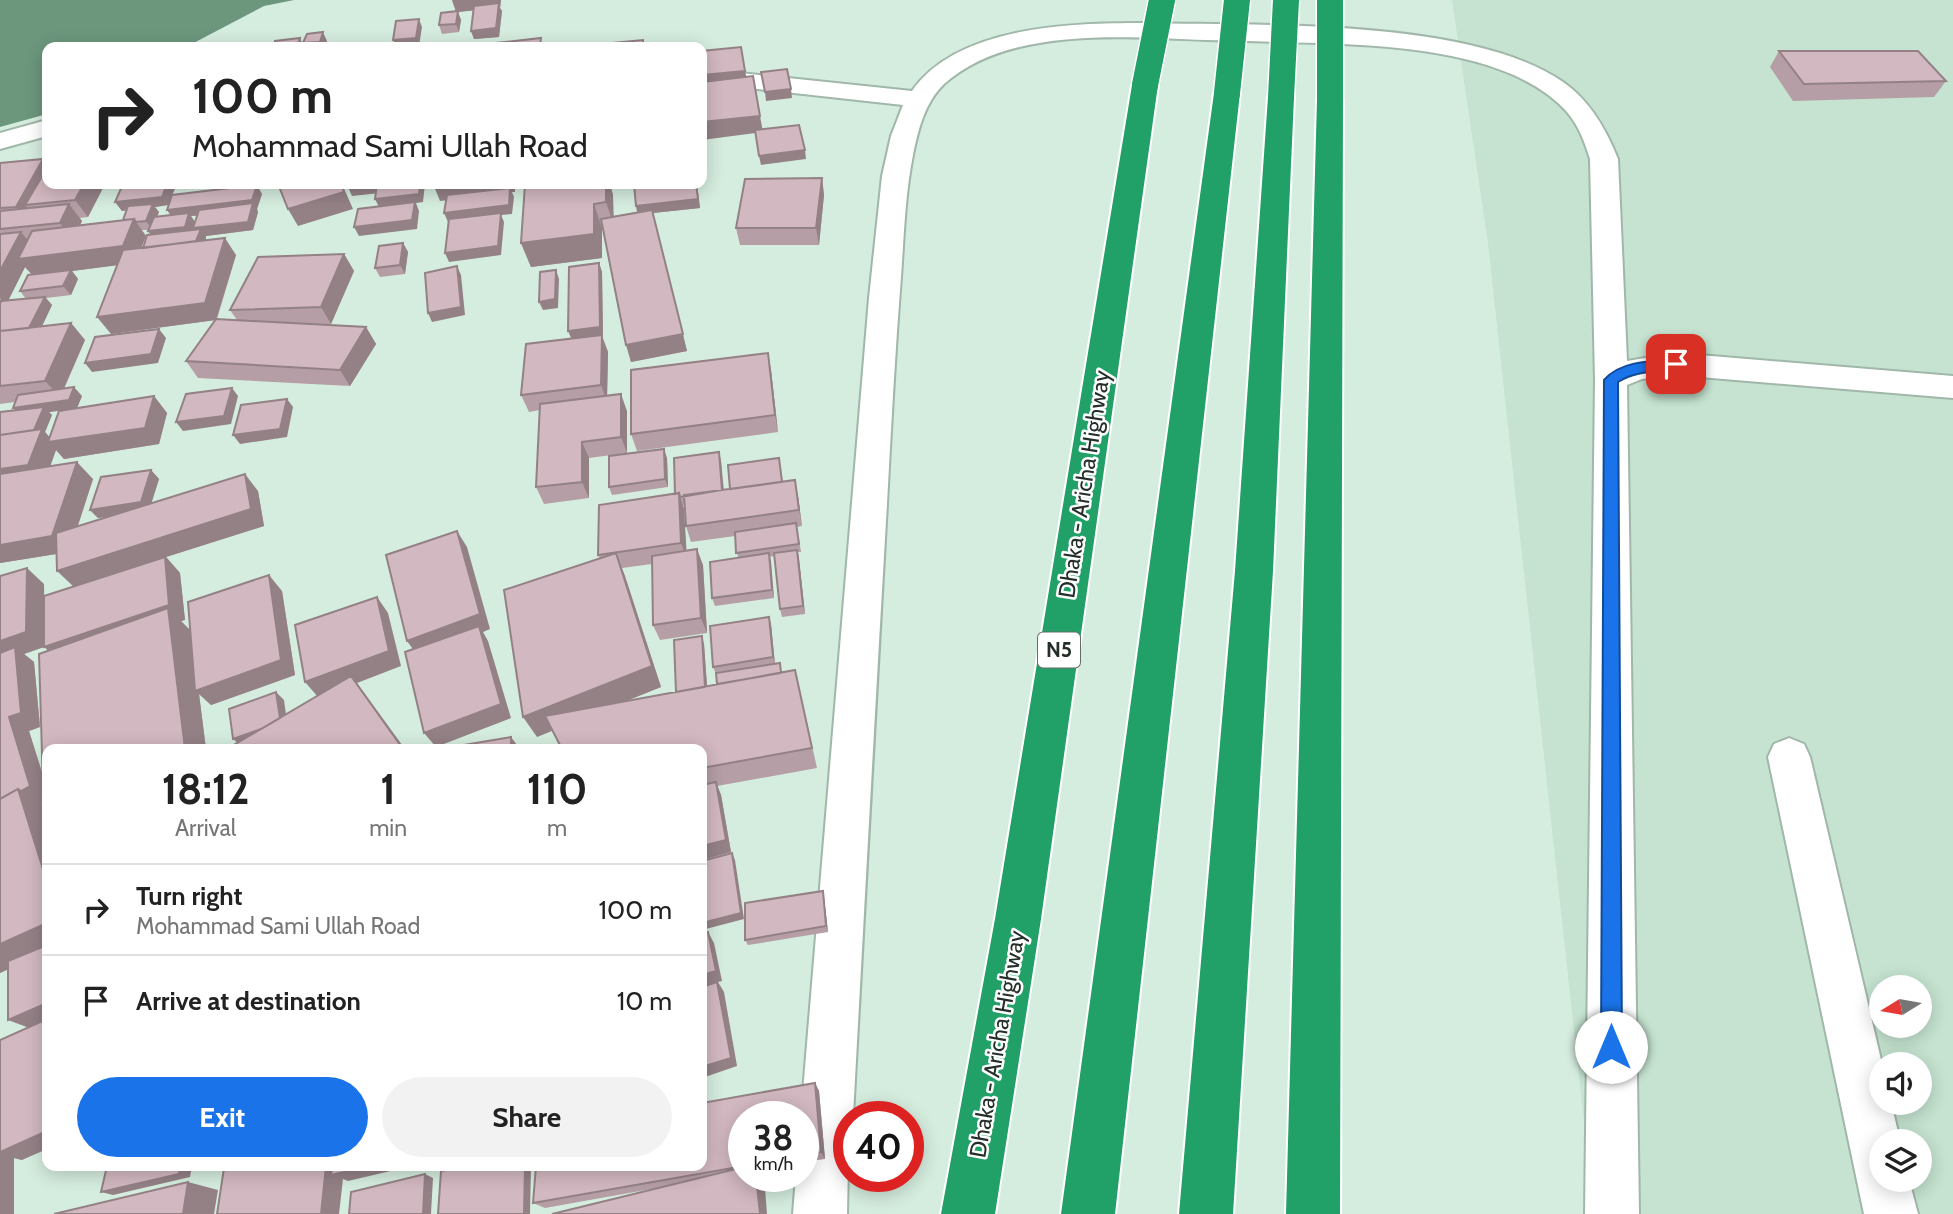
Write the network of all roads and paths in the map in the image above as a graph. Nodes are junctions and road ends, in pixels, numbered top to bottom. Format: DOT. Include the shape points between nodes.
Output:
graph roads {
  1 [pos="1162,0"];
  2 [pos="1237,0"];
  3 [pos="1286,0"];
  4 [pos="1330,0"];
  5 [pos="707,77"];
  6 [pos="918,99"];
  7 [pos="42,129"];
  8 [pos="0,141"];
  9 [pos="1611,380"];
  10 [pos="1953,387"];
  11 [pos="1789,757"];
  12 [pos="1872,1129"];
  13 [pos="1886,1192"];
  14 [pos="820,1214"];
  15 [pos="968,1214"];
  16 [pos="1088,1214"];
  17 [pos="1206,1214"];
  18 [pos="1313,1214"];
  19 [pos="1612,1214"];
  20 [pos="1891,1214"];
  1 -- 15 [label="highway, Dhaka - Aricha Highway / N5, bridge"];
  2 -- 16 [label="highway, bridge"];
  3 -- 17 [label="highway, bridge" via="1254,571"];
  4 -- 18 [label="highway, bridge"];
  5 -- 6 [label="street"];
  6 -- 9 [label="street" via="930,82 983,52 1014,41 1109,32 1398,42 1461,52 1527,72 1559,90 1578,109 1595,132 1604,159"];
  6 -- 14 [label="street" via="907,127 895,187 879,360"];
  7 -- 8 [label="street"];
  9 -- 10 [label="street" via="1625,371 1676,364"];
  9 -- 19 [label="street"];
  11 -- 12 [label="street"];
  13 -- 20 [label="street"];
}
